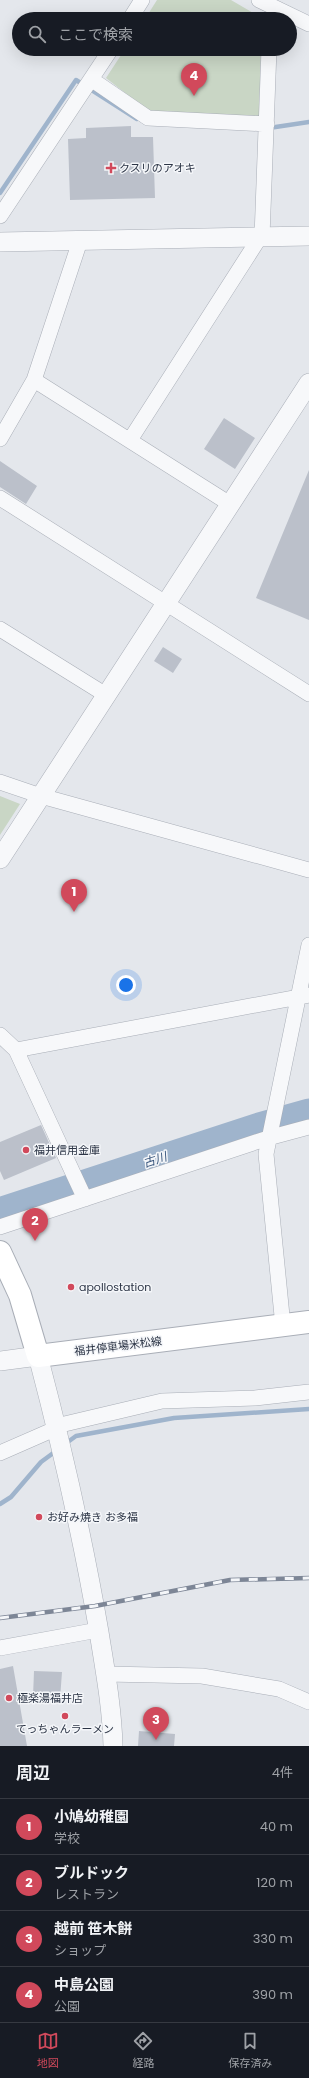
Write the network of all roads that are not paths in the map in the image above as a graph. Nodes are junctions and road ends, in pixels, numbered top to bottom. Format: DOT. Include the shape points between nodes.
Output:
graph roads {
  1 [pos="142,0"];
  2 [pos="267,8"];
  3 [pos="134,12"];
  4 [pos="278,12"];
  5 [pos="297,19"];
  6 [pos="309,24"];
  7 [pos="105,56"];
  8 [pos="269,56"];
  9 [pos="91,78"];
  10 [pos="266,124"];
  11 [pos="0,216"];
  12 [pos="309,236"];
  13 [pos="261,237"];
  14 [pos="80,241"];
  15 [pos="0,242"];
  16 [pos="34,380"];
  17 [pos="309,383"];
  18 [pos="0,439"];
  19 [pos="130,440"];
  20 [pos="0,498"];
  21 [pos="230,504"];
  22 [pos="165,604"];
  23 [pos="0,629"];
  24 [pos="309,694"];
  25 [pos="106,695"];
  26 [pos="0,782"];
  27 [pos="41,796"];
  28 [pos="0,859"];
  29 [pos="309,870"];
  30 [pos="309,945"];
  31 [pos="303,996"];
  32 [pos="0,1035"];
  33 [pos="16,1050"];
  34 [pos="309,1127"];
  35 [pos="268,1138"];
  36 [pos="85,1199"];
  37 [pos="0,1227"];
  38 [pos="0,1252"];
  39 [pos="309,1322"];
  40 [pos="283,1326"];
  41 [pos="38,1356"];
  42 [pos="0,1361"];
  43 [pos="309,1392"];
  44 [pos="57,1427"];
  45 [pos="0,1453"];
  46 [pos="98,1630"];
  47 [pos="0,1648"];
  48 [pos="106,1674"];
  49 [pos="309,1702"];
  50 [pos="114,1746"];
  1 -- 3 [label="street"];
  2 -- 4 [label="street"];
  5 -- 6 [label="street"];
  7 -- 9 [label="street"];
  8 -- 10 [label="street"];
  9 -- 10 [label="street" via="148,118"];
  9 -- 11 [label="street"];
  10 -- 13 [label="street"];
  12 -- 13 [label="street"];
  13 -- 14 [label="street"];
  13 -- 19 [label="street"];
  14 -- 15 [label="street"];
  14 -- 16 [label="street"];
  16 -- 18 [label="street"];
  16 -- 19 [label="street"];
  17 -- 21 [label="street"];
  19 -- 21 [label="street"];
  20 -- 22 [label="street"];
  21 -- 22 [label="street"];
  22 -- 24 [label="street"];
  22 -- 25 [label="street"];
  23 -- 25 [label="street"];
  25 -- 27 [label="street"];
  26 -- 27 [label="street"];
  27 -- 28 [label="street"];
  27 -- 29 [label="street"];
  30 -- 31 [label="street"];
  31 -- 33 [label="street"];
  31 -- 35 [label="street"];
  32 -- 33 [label="street"];
  33 -- 36 [label="street"];
  34 -- 35 [label="street"];
  35 -- 36 [label="street"];
  35 -- 40 [label="street" via="266,1154"];
  36 -- 37 [label="street"];
  38 -- 41 [label="main road" via="20,1296"];
  39 -- 40 [label="main road, 福井停車場米松線"];
  40 -- 41 [label="main road, 福井停車場米松線"];
  41 -- 42 [label="street"];
  41 -- 44 [label="street"];
  43 -- 44 [label="street" via="255,1398 162,1401"];
  44 -- 45 [label="street"];
  44 -- 46 [label="street"];
  46 -- 47 [label="street"];
  46 -- 48 [label="street"];
  48 -- 49 [label="street" via="202,1676 279,1689"];
  48 -- 50 [label="street"];
}
